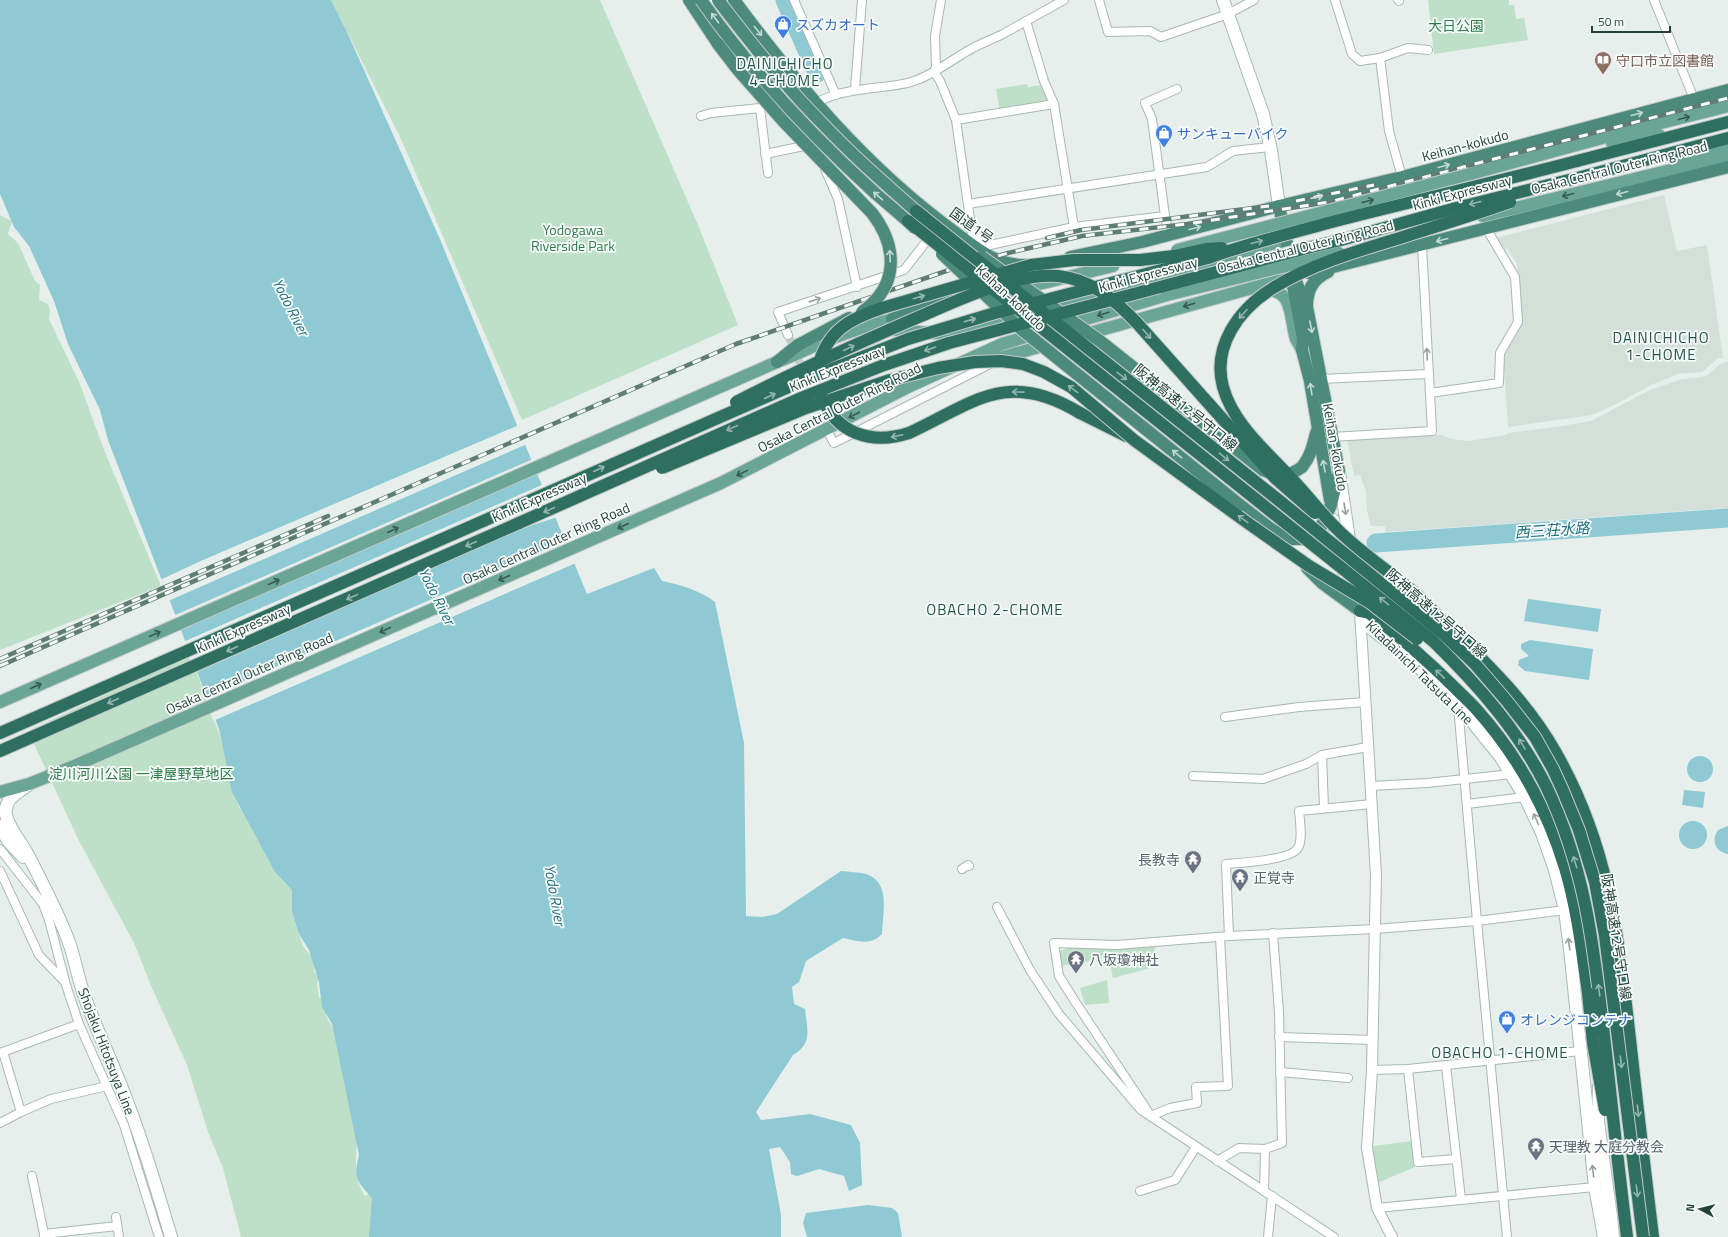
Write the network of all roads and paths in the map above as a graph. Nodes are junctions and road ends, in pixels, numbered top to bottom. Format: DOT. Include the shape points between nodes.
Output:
graph roads {
  1 [pos="689,0"];
  2 [pos="701,0"];
  3 [pos="718,0"];
  4 [pos="734,0"];
  5 [pos="794,0"];
  6 [pos="862,0"];
  7 [pos="941,0"];
  8 [pos="1064,0"];
  9 [pos="1099,0"];
  10 [pos="1223,0"];
  11 [pos="1254,0"];
  12 [pos="1335,0"];
  13 [pos="1654,0"];
  14 [pos="1228,14"];
  15 [pos="1026,21"];
  16 [pos="1428,50"];
  17 [pos="1380,58"];
  18 [pos="934,72"];
  19 [pos="855,89"];
  20 [pos="1177,89"];
  21 [pos="1728,90"];
  22 [pos="836,95"];
  23 [pos="1694,99"];
  24 [pos="817,102"];
  25 [pos="1054,104"];
  26 [pos="1728,106"];
  27 [pos="760,108"];
  28 [pos="701,116"];
  29 [pos="1728,116"];
  30 [pos="802,120"];
  31 [pos="956,120"];
  32 [pos="1612,121"];
  33 [pos="1728,122"];
  34 [pos="1728,138"];
  35 [pos="811,144"];
  36 [pos="1728,145"];
  37 [pos="1270,147"];
  38 [pos="1552,148"];
  39 [pos="1493,153"];
  40 [pos="765,154"];
  41 [pos="1723,163"];
  42 [pos="768,173"];
  43 [pos="1160,175"];
  44 [pos="1402,177"];
  45 [pos="1581,177"];
  46 [pos="1627,180"];
  47 [pos="1647,182"];
  48 [pos="1068,190"];
  49 [pos="968,204"];
  50 [pos="1279,206"];
  51 [pos="916,211"];
  52 [pos="1165,216"];
  53 [pos="908,221"];
  54 [pos="942,222"];
  55 [pos="1485,222"];
  56 [pos="1074,226"];
  57 [pos="1169,235"];
  58 [pos="1142,242"];
  59 [pos="1287,244"];
  60 [pos="1422,245"];
  61 [pos="1236,247"];
  62 [pos="1343,265"];
  63 [pos="1294,277"];
  64 [pos="857,287"];
  65 [pos="1229,294"];
  66 [pos="1307,307"];
  67 [pos="892,319"];
  68 [pos="867,326"];
  69 [pos="788,335"];
  70 [pos="1302,350"];
  71 [pos="1006,356"];
  72 [pos="777,362"];
  73 [pos="1428,374"];
  74 [pos="1321,379"];
  75 [pos="908,387"];
  76 [pos="1430,393"];
  77 [pos="1317,428"];
  78 [pos="1332,437"];
  79 [pos="664,440"];
  80 [pos="832,440"];
  81 [pos="1134,440"];
  82 [pos="1339,471"];
  83 [pos="571,500"];
  84 [pos="1331,505"];
  85 [pos="1271,529"];
  86 [pos="1339,532"];
  87 [pos="1352,554"];
  88 [pos="1341,564"];
  89 [pos="1380,576"];
  90 [pos="1360,612"];
  91 [pos="1478,687"];
  92 [pos="0,702"];
  93 [pos="1365,702"];
  94 [pos="1458,706"];
  95 [pos="1225,717"];
  96 [pos="0,733"];
  97 [pos="1535,737"];
  98 [pos="1368,747"];
  99 [pos="0,751"];
  100 [pos="1322,756"];
  101 [pos="1512,774"];
  102 [pos="1193,776"];
  103 [pos="1464,778"];
  104 [pos="1371,786"];
  105 [pos="3,795"];
  106 [pos="1525,797"];
  107 [pos="1372,804"];
  108 [pos="1467,804"];
  109 [pos="1324,808"];
  110 [pos="0,826"];
  111 [pos="0,849"];
  112 [pos="34,870"];
  113 [pos="0,871"];
  114 [pos="997,907"];
  115 [pos="1564,910"];
  116 [pos="1477,921"];
  117 [pos="1375,929"];
  118 [pos="1273,933"];
  119 [pos="1224,937"];
  120 [pos="65,982"];
  121 [pos="79,1024"];
  122 [pos="1280,1038"];
  123 [pos="1372,1040"];
  124 [pos="1580,1051"];
  125 [pos="2,1053"];
  126 [pos="1490,1061"];
  127 [pos="1446,1066"];
  128 [pos="1408,1069"];
  129 [pos="1372,1070"];
  130 [pos="1280,1072"];
  131 [pos="1348,1078"];
  132 [pos="107,1086"];
  133 [pos="21,1112"];
  134 [pos="1151,1116"];
  135 [pos="0,1123"];
  136 [pos="1196,1147"];
  137 [pos="1265,1149"];
  138 [pos="1456,1159"];
  139 [pos="1217,1161"];
  140 [pos="1619,1168"];
  141 [pos="32,1176"];
  142 [pos="1595,1187"];
  143 [pos="1264,1190"];
  144 [pos="1140,1191"];
  145 [pos="1272,1196"];
  146 [pos="1503,1196"];
  147 [pos="1461,1199"];
  148 [pos="1377,1208"];
  149 [pos="44,1236"];
  150 [pos="118,1237"];
  151 [pos="159,1237"];
  152 [pos="171,1237"];
  153 [pos="1268,1237"];
  154 [pos="1334,1237"];
  155 [pos="1392,1237"];
  156 [pos="1507,1237"];
  157 [pos="1604,1237"];
  158 [pos="1613,1237"];
  159 [pos="1627,1237"];
  160 [pos="1643,1237"];
  161 [pos="1653,1237"];
  72 -- 1 [label="highway, one-way, bridge" via="798,345 862,312 878,298 890,271 890,248 881,224 738,70"];
  53 -- 2 [label="highway, Keihan-kokudo, one-way, bridge" via="847,166 775,93"];
  3 -- 51 [label="highway, bridge" via="750,42 814,116"];
  4 -- 24 [label="highway, 国道1号, one-way"];
  5 -- 22 [label="street"];
  6 -- 19 [label="street"];
  7 -- 18 [label="street" via="935,36"];
  8 -- 15 [label="street"];
  9 -- 14 [label="street" via="1108,32 1150,31 1161,37"];
  10 -- 14 [label="main road"];
  11 -- 14 [label="street"];
  12 -- 17 [label="street" via="1352,54 1360,61"];
  13 -- 23 [label="street"];
  14 -- 37 [label="main road" via="1263,114"];
  15 -- 18 [label="street" via="974,47"];
  15 -- 25 [label="street" via="1044,81"];
  16 -- 17 [label="street" via="1403,48"];
  17 -- 44 [label="street" via="1389,131"];
  18 -- 19 [label="street" via="910,82"];
  18 -- 31 [label="street"];
  19 -- 22 [label="street"];
  20 -- 43 [label="street" via="1145,103 1152,119"];
  21 -- 23 [label="highway, Keihan-kokudo"];
  22 -- 24 [label="street"];
  32 -- 23 [label="highway, Keihan-kokudo, one-way"];
  24 -- 30 [label="street"];
  24 -- 54 [label="highway, 国道1号" via="859,150 919,206"];
  25 -- 31 [label="street"];
  25 -- 48 [label="street"];
  38 -- 26 [label="main road, Osaka Central Outer Ring Road, one-way"];
  27 -- 28 [label="street"];
  27 -- 30 [label="street" via="776,108"];
  27 -- 40 [label="street"];
  29 -- 38 [label="main road" via="1654,136"];
  30 -- 35 [label="street"];
  31 -- 49 [label="street"];
  32 -- 38 [label="main road"];
  32 -- 39 [label="highway, Keihan-kokudo"];
  61 -- 33 [label="highway, Kinki Expressway, one-way, bridge"];
  34 -- 45 [label="highway, Kinki Expressway"];
  35 -- 40 [label="street"];
  35 -- 64 [label="street" via="826,170 838,199"];
  36 -- 46 [label="main road"];
  37 -- 43 [label="street" via="1233,151 1207,167"];
  37 -- 50 [label="main road"];
  38 -- 39 [label="main road"];
  67 -- 38 [label="main road, Osaka Central Outer Ring Road, one-way, bridge" via="1114,266 1470,174"];
  44 -- 39 [label="highway, Keihan-kokudo, one-way"];
  40 -- 42 [label="street"];
  41 -- 47 [label="highway"];
  41 -- 47 [label="main road, Osaka Central Outer Ring Road"];
  43 -- 48 [label="street"];
  43 -- 52 [label="street"];
  50 -- 44 [label="highway, Keihan-kokudo, one-way"];
  45 -- 83 [label="highway, Kinki Expressway, one-way, bridge" via="949,343 848,378"];
  45 -- 86 [label="highway, one-way, bridge" via="1301,273 1263,295 1243,312 1232,326 1224,346 1221,366 1223,387 1233,411 1257,442"];
  46 -- 47 [label="main road, Osaka Central Outer Ring Road"];
  46 -- 55 [label="main road, Osaka Central Outer Ring Road, one-way"];
  47 -- 55 [label="highway, one-way"];
  48 -- 49 [label="street"];
  48 -- 56 [label="street"];
  49 -- 56 [label="street" via="972,233 990,245"];
  57 -- 50 [label="highway, 国道1号, one-way"];
  50 -- 59 [label="highway, Keihan-kokudo"];
  51 -- 77 [label="highway, bridge" via="1100,341 1263,470 1276,475 1289,475 1302,467 1312,451"];
  51 -- 97 [label="highway, 阪神高速12号守口線, one-way, bridge" via="1441,632 1475,664"];
  52 -- 56 [label="street"];
  52 -- 57 [label="street"];
  85 -- 53 [label="highway, Keihan-kokudo, one-way, bridge" via="1021,329"];
  91 -- 53 [label="highway, 阪神高速12号守口線, one-way, bridge" via="1409,621"];
  54 -- 58 [label="highway, 国道1号" via="986,255 999,262 1014,265 1040,263"];
  54 -- 64 [label="street" via="904,270"];
  55 -- 60 [label="highway, one-way"];
  55 -- 75 [label="main road, Osaka Central Outer Ring Road, one-way, bridge" via="1167,295 1002,344"];
  55 -- 76 [label="street" via="1515,277 1518,322 1500,353 1499,383"];
  57 -- 58 [label="highway, 国道1号"];
  58 -- 67 [label="highway" via="960,295"];
  59 -- 63 [label="highway, Keihan-kokudo"];
  59 -- 68 [label="main road" via="967,331 928,334"];
  60 -- 62 [label="highway"];
  73 -- 60 [label="street, one-way"];
  79 -- 61 [label="highway, Kinki Expressway, one-way, bridge" via="908,339 996,313 1208,258"];
  81 -- 61 [label="highway, one-way, bridge" via="1053,399 1020,392 994,394 975,400 899,436 867,437 842,426 828,411 818,387 820,359 828,342 840,328 866,313 1018,268 1074,260 1146,259"];
  62 -- 63 [label="highway"];
  62 -- 66 [label="highway" via="1312,283"];
  63 -- 65 [label="main road"];
  63 -- 66 [label="highway, Keihan-kokudo"];
  63 -- 70 [label="highway, Keihan-kokudo" via="1292,286 1303,338"];
  69 -- 64 [label="street, one-way" via="778,312"];
  65 -- 70 [label="main road" via="1269,290 1280,294 1288,302 1296,339"];
  65 -- 71 [label="main road, one-way"];
  66 -- 74 [label="highway, Keihan-kokudo, one-way"];
  67 -- 68 [label="main road, Osaka Central Outer Ring Road"];
  68 -- 72 [label="main road, Osaka Central Outer Ring Road"];
  77 -- 70 [label="highway, Keihan-kokudo, one-way" via="1310,381"];
  71 -- 75 [label="main road"];
  71 -- 80 [label="street"];
  92 -- 72 [label="main road, Osaka Central Outer Ring Road, one-way"];
  73 -- 74 [label="street"];
  73 -- 76 [label="street"];
  74 -- 78 [label="highway, Keihan-kokudo"];
  75 -- 105 [label="main road, Osaka Central Outer Ring Road, one-way" via="707,489"];
  76 -- 78 [label="street" via="1432,431"];
  84 -- 77 [label="highway, Keihan-kokudo, one-way"];
  78 -- 82 [label="highway, Keihan-kokudo"];
  79 -- 86 [label="highway, one-way, bridge" via="760,390 949,304 1024,278 1058,276 1091,285 1115,301 1275,478"];
  96 -- 79 [label="highway, Kinki Expressway, one-way, bridge"];
  81 -- 83 [label="highway, one-way, bridge" via="1071,387 1044,372 1012,362 975,362 890,380 833,398 614,487"];
  91 -- 81 [label="highway, one-way, bridge" via="1369,602 1303,561"];
  82 -- 84 [label="highway, Keihan-kokudo"];
  82 -- 87 [label="main road, Kitadainichi Tatsuta Line, one-way"];
  83 -- 99 [label="highway, Kinki Expressway, one-way, bridge"];
  84 -- 85 [label="highway, Keihan-kokudo" via="1322,525 1307,539 1291,539"];
  84 -- 88 [label="main road, Kitadainichi Tatsuta Line"];
  85 -- 90 [label="highway" via="1322,583"];
  86 -- 97 [label="highway, bridge" via="1419,597 1480,659 1512,696"];
  87 -- 88 [label="main road" via="1344,558"];
  87 -- 89 [label="main road"];
  87 -- 90 [label="main road, Kitadainichi Tatsuta Line"];
  88 -- 90 [label="main road, Kitadainichi Tatsuta Line"];
  89 -- 158 [label="main road" via="1482,662 1513,698 1565,780 1586,827 1602,879 1619,972 1616,1018 1597,1097"];
  89 -- 161 [label="highway, one-way, bridge" via="1434,613 1506,684 1556,752 1593,835 1606,879 1617,934"];
  90 -- 93 [label="street"];
  90 -- 94 [label="main road, Kitadainichi Tatsuta Line" via="1367,625 1416,664"];
  140 -- 90 [label="highway, one-way, bridge" via="1599,1081 1575,913 1559,851 1541,806 1510,751 1476,709 1421,655 1369,613"];
  140 -- 91 [label="highway, 阪神高速12号守口線, one-way, bridge" via="1592,938 1575,860 1554,804 1534,764 1509,724"];
  93 -- 95 [label="street" via="1299,707"];
  93 -- 98 [label="street"];
  94 -- 101 [label="main road, Kitadainichi Tatsuta Line" via="1486,737"];
  94 -- 103 [label="street"];
  97 -- 160 [label="highway, 阪神高速12号守口線, one-way, bridge" via="1563,791 1579,830 1595,882 1605,936"];
  98 -- 100 [label="street"];
  98 -- 104 [label="street"];
  100 -- 102 [label="street" via="1263,779"];
  100 -- 109 [label="street"];
  101 -- 103 [label="street"];
  101 -- 106 [label="main road, Kitadainichi Tatsuta Line"];
  103 -- 104 [label="street"];
  103 -- 108 [label="street"];
  104 -- 107 [label="street"];
  105 -- 112 [label="main road, Shojaku Hitotsuya Line" via="8,821"];
  106 -- 108 [label="street"];
  115 -- 106 [label="main road, Kitadainichi Tatsuta Line, one-way" via="1555,870 1542,833"];
  107 -- 109 [label="street"];
  107 -- 117 [label="street" via="1376,875"];
  108 -- 116 [label="street"];
  109 -- 119 [label="street" via="1300,811 1300,842 1292,854 1267,860 1226,864"];
  110 -- 112 [label="main road, Shojaku Hitotsuya Line" via="8,841"];
  111 -- 120 [label="street" via="43,904"];
  112 -- 152 [label="main road, Shojaku Hitotsuya Line" via="68,938 83,992 146,1152"];
  113 -- 120 [label="street" via="39,955"];
  114 -- 134 [label="street" via="1030,970 1059,1014 1141,1110"];
  115 -- 116 [label="street"];
  124 -- 115 [label="main road, Kitadainichi Tatsuta Line, one-way"];
  116 -- 117 [label="street"];
  116 -- 126 [label="street"];
  117 -- 118 [label="street"];
  117 -- 123 [label="street"];
  118 -- 119 [label="street"];
  118 -- 122 [label="street"];
  119 -- 134 [label="street" via="1228,1086 1196,1087 1197,1104 1170,1108"];
  119 -- 134 [label="street" via="1117,945 1054,943 1059,976"];
  120 -- 121 [label="street"];
  121 -- 125 [label="street"];
  121 -- 132 [label="street"];
  122 -- 123 [label="street"];
  122 -- 130 [label="street"];
  123 -- 129 [label="street"];
  124 -- 126 [label="street"];
  142 -- 124 [label="main road, Kitadainichi Tatsuta Line, one-way"];
  125 -- 133 [label="street"];
  126 -- 127 [label="street"];
  126 -- 146 [label="street"];
  127 -- 128 [label="street"];
  127 -- 138 [label="street"];
  128 -- 129 [label="street"];
  128 -- 138 [label="street" via="1418,1162"];
  129 -- 148 [label="street" via="1368,1148"];
  130 -- 131 [label="street"];
  130 -- 137 [label="street" via="1282,1143"];
  132 -- 133 [label="street" via="51,1098"];
  132 -- 151 [label="street" via="124,1125"];
  133 -- 135 [label="street"];
  134 -- 136 [label="street"];
  136 -- 139 [label="street"];
  136 -- 144 [label="street" via="1175,1180"];
  137 -- 139 [label="street" via="1238,1148"];
  137 -- 143 [label="street"];
  138 -- 147 [label="street"];
  139 -- 143 [label="street"];
  140 -- 159 [label="highway, 阪神高速12号守口線, bridge"];
  141 -- 149 [label="street"];
  142 -- 146 [label="street"];
  142 -- 157 [label="main road, Kitadainichi Tatsuta Line"];
  143 -- 145 [label="street"];
  145 -- 153 [label="street"];
  145 -- 154 [label="street"];
  146 -- 147 [label="street"];
  146 -- 156 [label="street"];
  147 -- 148 [label="street"];
  148 -- 155 [label="street"];
  149 -- 150 [label="street" via="116,1222"];
}
